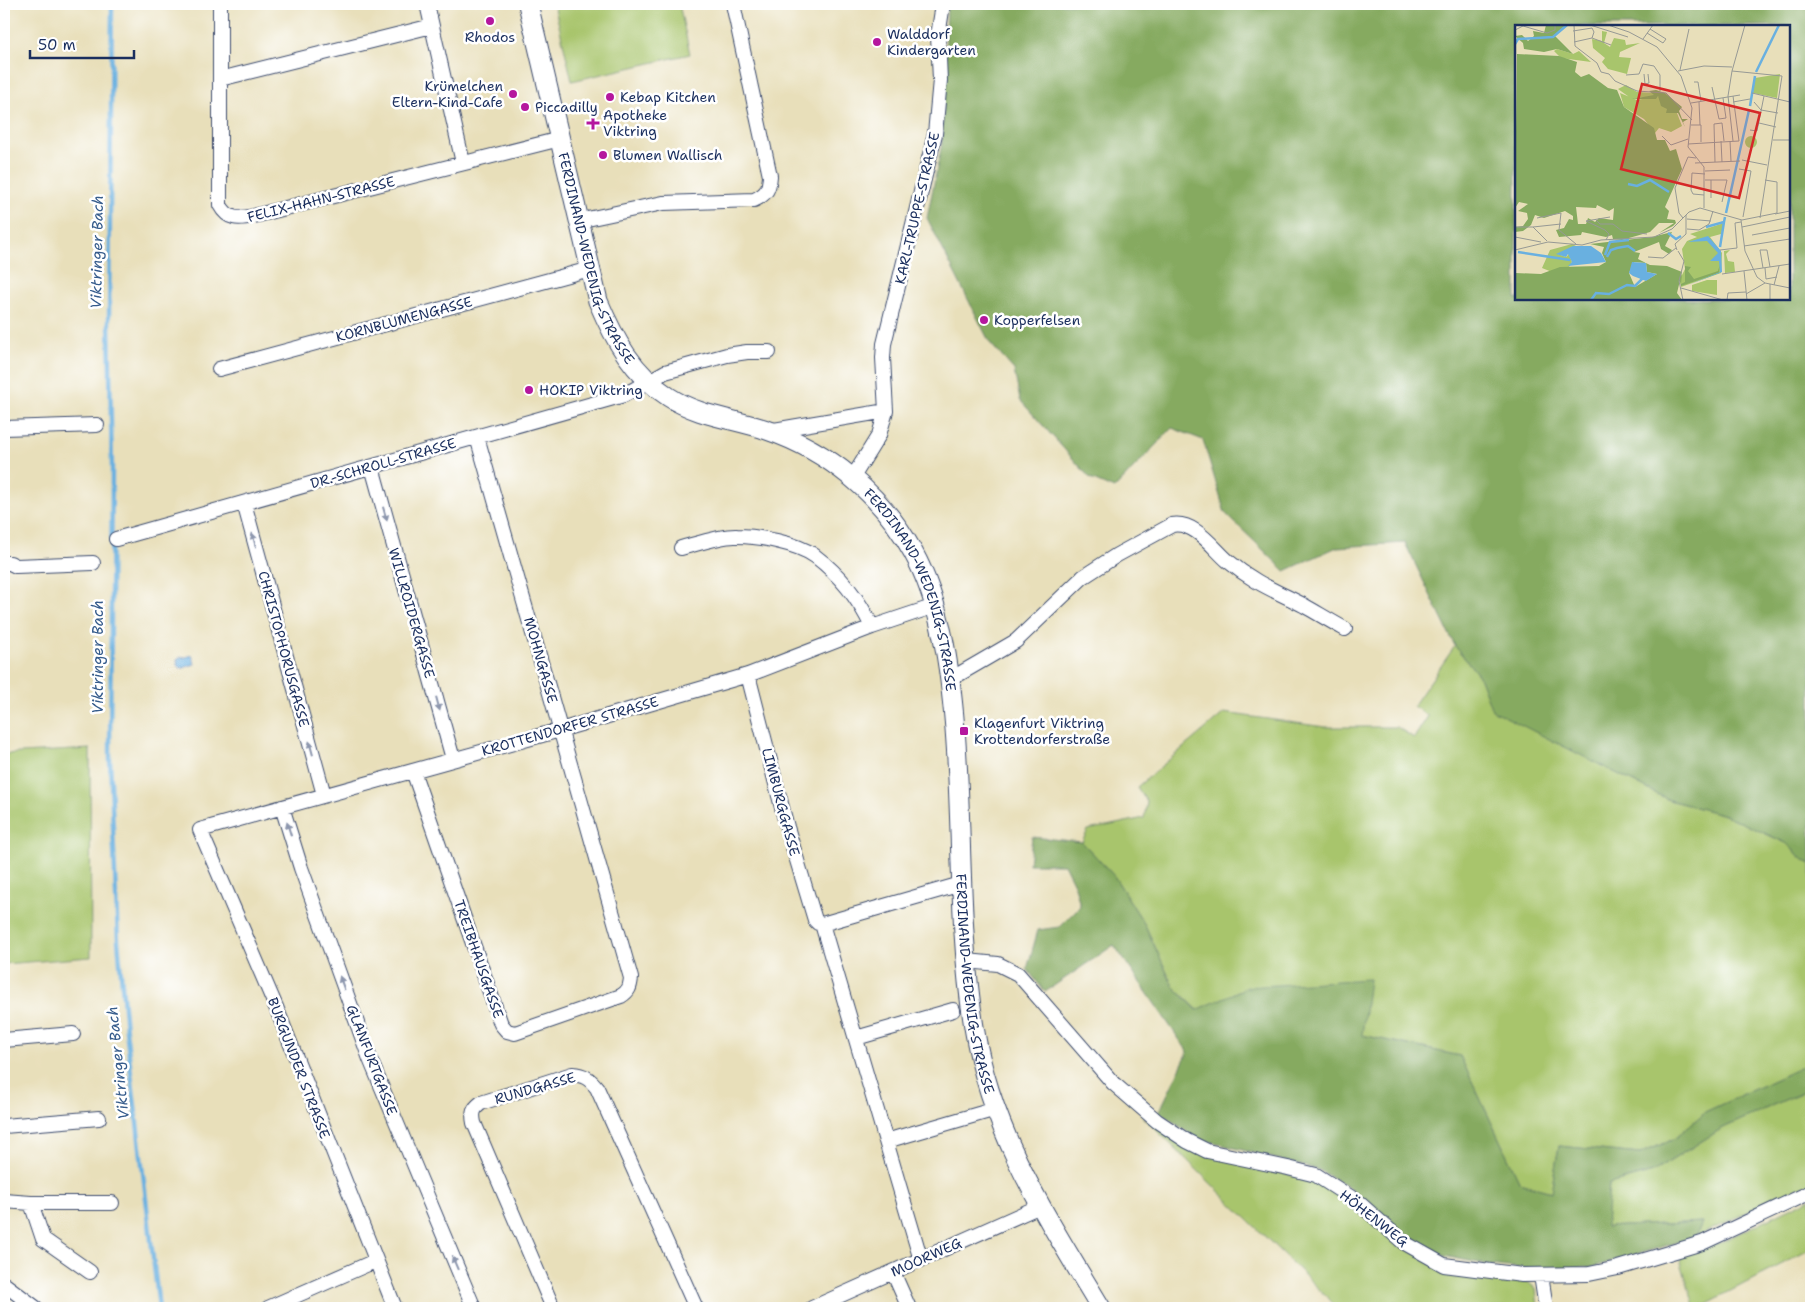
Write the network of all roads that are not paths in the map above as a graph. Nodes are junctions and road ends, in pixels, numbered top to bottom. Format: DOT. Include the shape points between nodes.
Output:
graph roads {
  1 [pos="220,4"];
  2 [pos="427,4"];
  3 [pos="528,4"];
  4 [pos="733,4"];
  5 [pos="943,4"];
  6 [pos="432,26"];
  7 [pos="220,79"];
  8 [pos="560,139"];
  9 [pos="463,163"];
  10 [pos="578,222"];
  11 [pos="590,269"];
  12 [pos="768,352"];
  13 [pos="219,369"];
  14 [pos="648,381"];
  15 [pos="886,411"];
  16 [pos="97,425"];
  17 [pos="4,428"];
  18 [pos="768,430"];
  19 [pos="477,437"];
  20 [pos="372,467"];
  21 [pos="853,477"];
  22 [pos="244,503"];
  23 [pos="116,539"];
  24 [pos="681,548"];
  25 [pos="4,563"];
  26 [pos="93,564"];
  27 [pos="935,606"];
  28 [pos="872,627"];
  29 [pos="1345,629"];
  30 [pos="748,675"];
  31 [pos="949,680"];
  32 [pos="560,730"];
  33 [pos="453,759"];
  34 [pos="413,771"];
  35 [pos="324,795"];
  36 [pos="282,806"];
  37 [pos="200,830"];
  38 [pos="961,884"];
  39 [pos="822,924"];
  40 [pos="966,961"];
  41 [pos="621,996"];
  42 [pos="953,1010"];
  43 [pos="72,1034"];
  44 [pos="856,1038"];
  45 [pos="4,1040"];
  46 [pos="996,1109"];
  47 [pos="99,1118"];
  48 [pos="4,1126"];
  49 [pos="886,1141"];
  50 [pos="1811,1192"];
  51 [pos="4,1200"];
  52 [pos="31,1203"];
  53 [pos="112,1203"];
  54 [pos="1040,1206"];
  55 [pos="921,1260"];
  56 [pos="375,1261"];
  57 [pos="90,1272"];
  58 [pos="893,1272"];
  59 [pos="1541,1275"];
  60 [pos="4,1284"];
  61 [pos="36,1308"];
  62 [pos="268,1308"];
  63 [pos="395,1308"];
  64 [pos="474,1308"];
  65 [pos="553,1308"];
  66 [pos="696,1308"];
  67 [pos="812,1308"];
  68 [pos="909,1308"];
  69 [pos="1101,1308"];
  70 [pos="1546,1308"];
  1 -- 7 [label="street, FELIX-HAHN-STRASSE"];
  2 -- 6 [label="street"];
  3 -- 8 [label="street, FERDINAND-WEDENIG-STRASSE"];
  4 -- 10 [label="street" via="770,176 769,188 754,200 663,203"];
  5 -- 15 [label="street, KARL-TRUPPE-STRASSE" via="938,36 940,80 935,134 884,344"];
  6 -- 7 [label="street"];
  6 -- 9 [label="street"];
  7 -- 9 [label="street, FELIX-HAHN-STRASSE" via="220,205 231,216 254,216"];
  8 -- 9 [label="street, FELIX-HAHN-STRASSE"];
  8 -- 10 [label="street, FERDINAND-WEDENIG-STRASSE"];
  10 -- 11 [label="street, FERDINAND-WEDENIG-STRASSE"];
  11 -- 13 [label="street, KORNBLUMENGASSE"];
  11 -- 14 [label="street, FERDINAND-WEDENIG-STRASSE" via="598,301 616,341"];
  12 -- 14 [label="street, DR.-SCHROLL-STRASSE" via="727,355 666,372"];
  14 -- 18 [label="street, FERDINAND-WEDENIG-STRASSE" via="670,399 696,410"];
  14 -- 19 [label="street, DR.-SCHROLL-STRASSE" via="624,395"];
  15 -- 18 [label="street"];
  15 -- 21 [label="street, KARL-TRUPPE-STRASSE" via="879,435"];
  16 -- 17 [label="street"];
  18 -- 21 [label="street, FERDINAND-WEDENIG-STRASSE" via="804,446"];
  19 -- 20 [label="street, DR.-SCHROLL-STRASSE"];
  19 -- 32 [label="street, MOHNGASSE"];
  20 -- 22 [label="street, DR.-SCHROLL-STRASSE"];
  20 -- 33 [label="street, WILLROIDERGASSE, one-way"];
  21 -- 27 [label="street, FERDINAND-WEDENIG-STRASSE" via="901,532 923,573"];
  22 -- 23 [label="street, DR.-SCHROLL-STRASSE"];
  35 -- 22 [label="street, CHRISTOPHORUSGASSE, one-way"];
  24 -- 28 [label="street" via="735,536 777,540 813,555 846,584"];
  25 -- 26 [label="street" via="16,566"];
  27 -- 28 [label="street, KROTTENDORFER STRASSE"];
  27 -- 31 [label="street, FERDINAND-WEDENIG-STRASSE"];
  28 -- 30 [label="street, KROTTENDORFER STRASSE"];
  29 -- 31 [label="street" via="1249,578 1199,534 1179,524 1117,555 1083,577 1016,641"];
  30 -- 32 [label="street, KROTTENDORFER STRASSE"];
  30 -- 39 [label="street, LIMBURGGASSE" via="790,836 815,920"];
  31 -- 38 [label="street, FERDINAND-WEDENIG-STRASSE" via="958,775"];
  32 -- 33 [label="street, KROTTENDORFER STRASSE"];
  32 -- 41 [label="street, MOHNGASSE" via="631,978 628,992"];
  33 -- 34 [label="street, KROTTENDORFER STRASSE"];
  34 -- 35 [label="street, KROTTENDORFER STRASSE"];
  34 -- 41 [label="street, TREIBHAUSGASSE" via="501,1024 507,1031 515,1033"];
  35 -- 36 [label="street, KROTTENDORFER STRASSE"];
  36 -- 37 [label="street, KROTTENDORFER STRASSE"];
  64 -- 36 [label="street, GLANFURTGASSE, one-way" via="370,1059"];
  37 -- 56 [label="street, BURGUNDER STRASSE" via="276,1006"];
  38 -- 39 [label="street"];
  38 -- 40 [label="street, FERDINAND-WEDENIG-STRASSE"];
  39 -- 44 [label="street, LIMBURGGASSE"];
  40 -- 46 [label="street, FERDINAND-WEDENIG-STRASSE" via="974,1028"];
  40 -- 59 [label="street, HÖHENWEG" via="998,964 1018,974 1112,1083 1157,1121 1187,1141 1207,1151 1316,1175 1358,1202 1403,1242 1444,1264"];
  42 -- 44 [label="street"];
  43 -- 45 [label="street"];
  44 -- 49 [label="street, LIMBURGGASSE"];
  46 -- 49 [label="street"];
  46 -- 54 [label="street, FERDINAND-WEDENIG-STRASSE" via="1005,1137"];
  47 -- 48 [label="street"];
  49 -- 55 [label="street, LIMBURGGASSE"];
  50 -- 59 [label="street, HÖHENWEG" via="1702,1243 1589,1274"];
  51 -- 52 [label="street"];
  52 -- 53 [label="street"];
  52 -- 57 [label="street" via="43,1238"];
  54 -- 55 [label="street, MOORWEG"];
  54 -- 69 [label="street, FERDINAND-WEDENIG-STRASSE"];
  55 -- 58 [label="street, MOORWEG"];
  56 -- 62 [label="street"];
  56 -- 63 [label="street, BURGUNDER STRASSE"];
  58 -- 67 [label="street, MOORWEG"];
  58 -- 68 [label="street"];
  59 -- 70 [label="street"];
  60 -- 61 [label="street"];
  65 -- 66 [label="street, RUNDGASSE" via="472,1114 481,1103 572,1074 591,1080 596,1088"];
}
